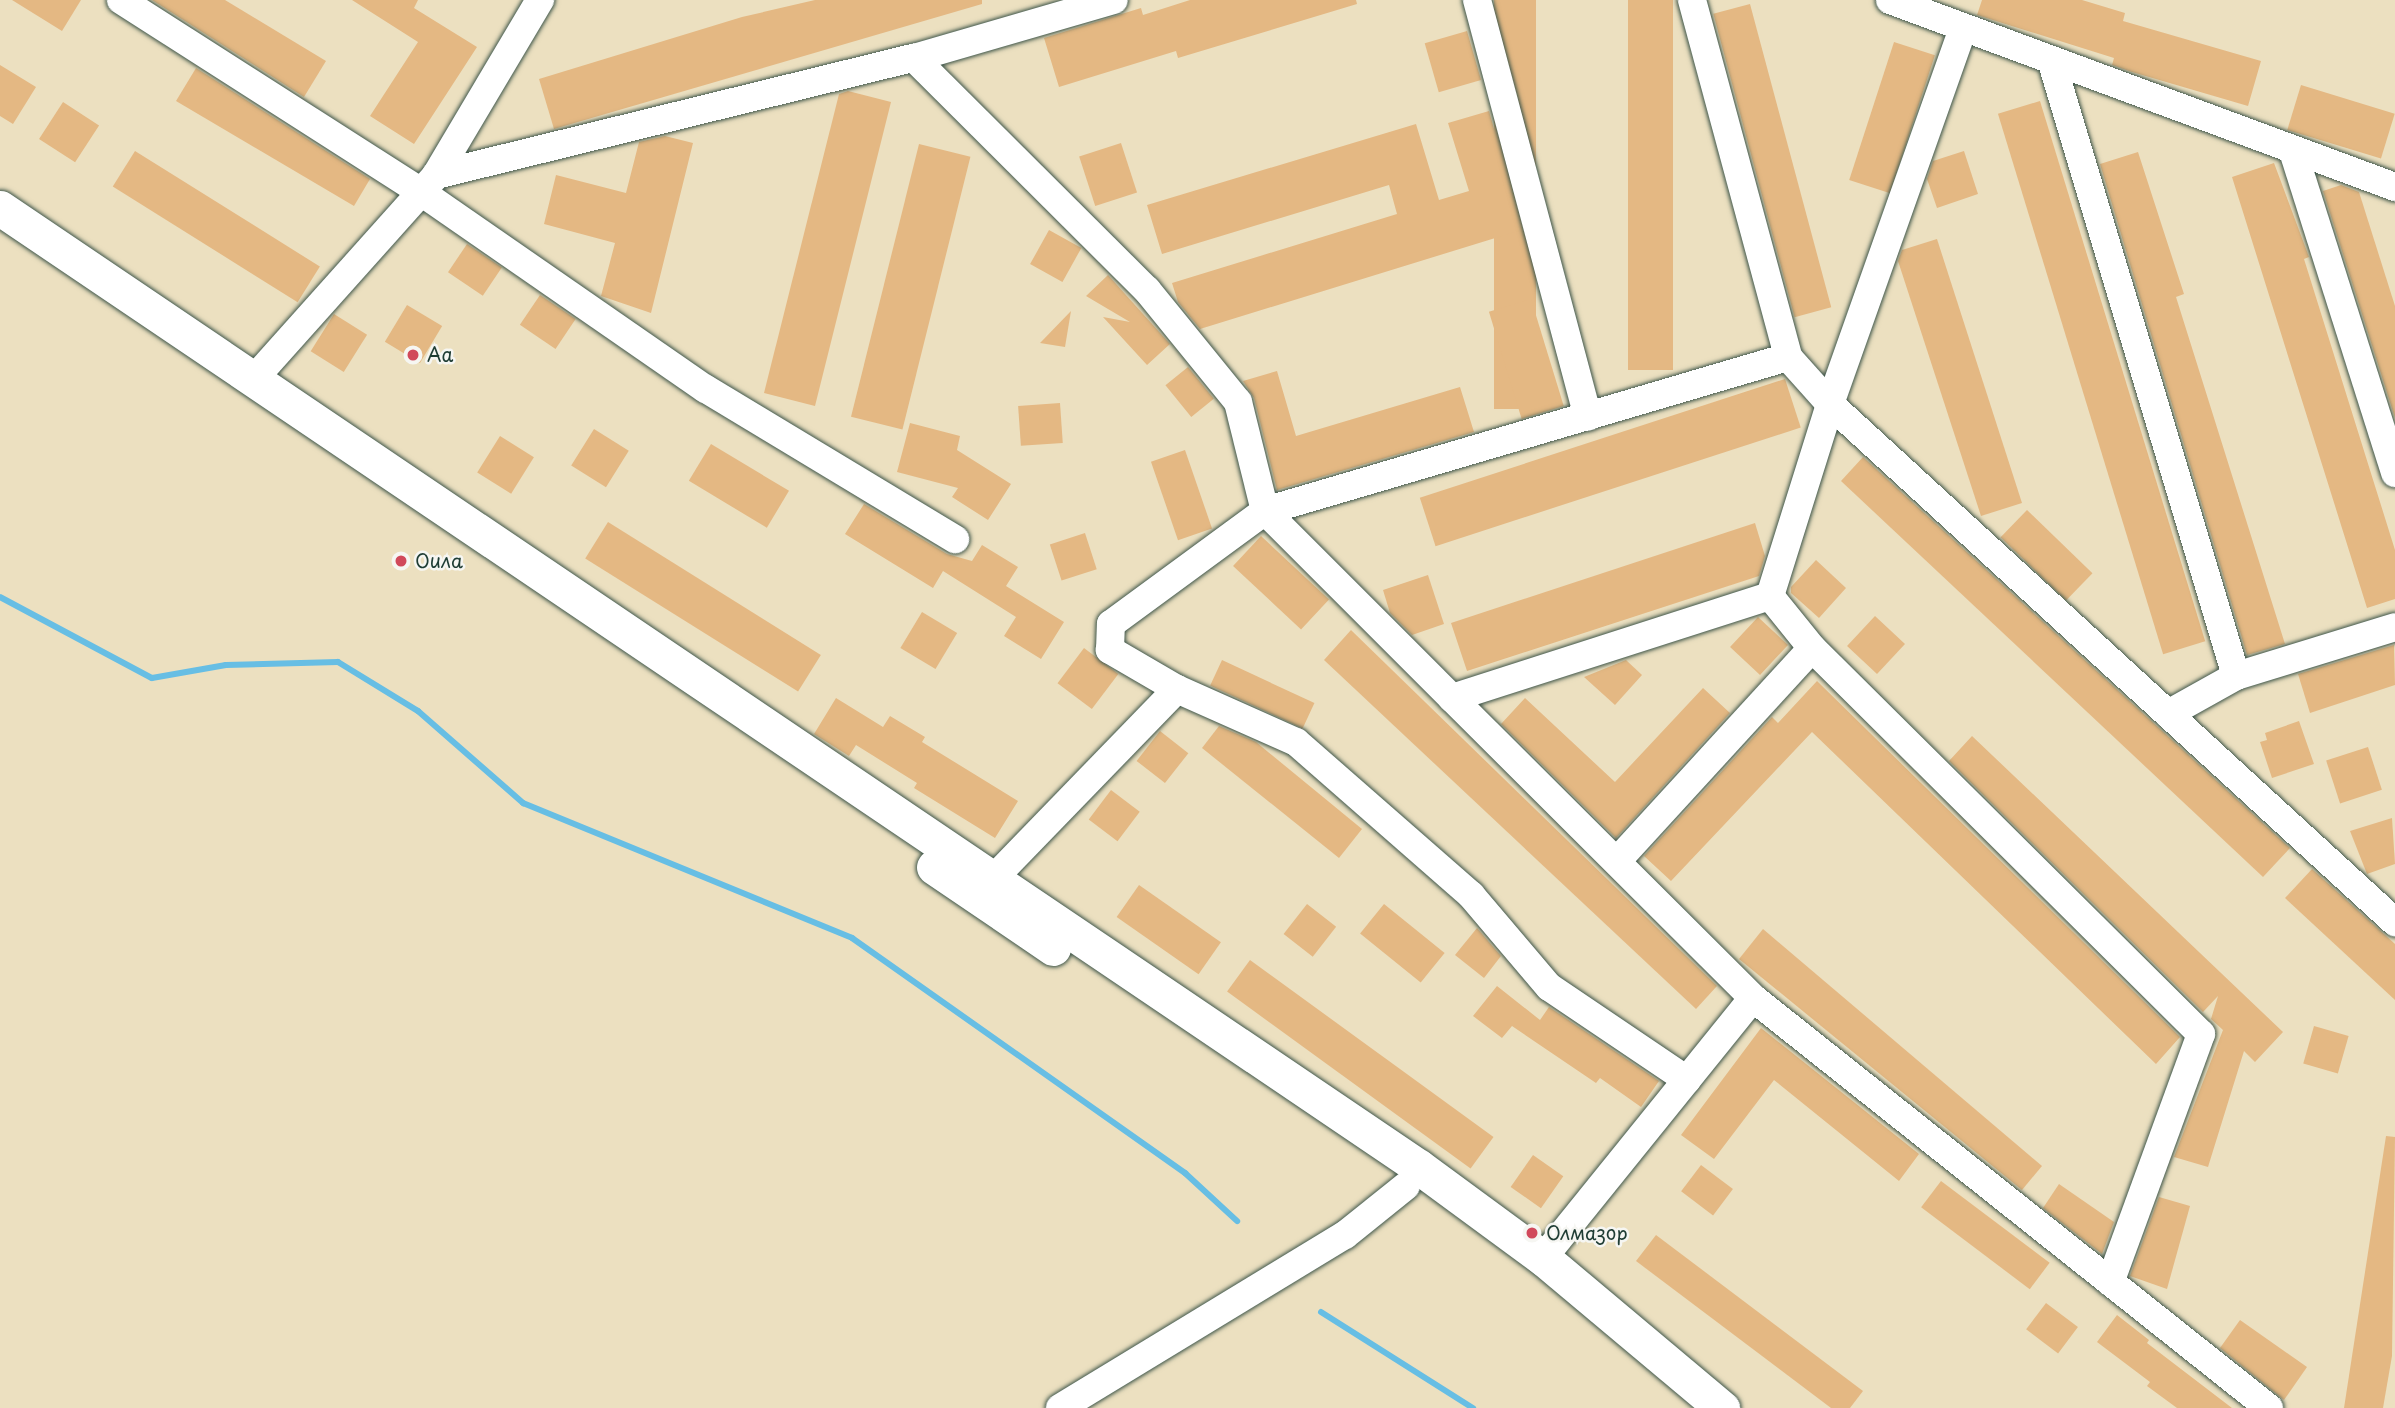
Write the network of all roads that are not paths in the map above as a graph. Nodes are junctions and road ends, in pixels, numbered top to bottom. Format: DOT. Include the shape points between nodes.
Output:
graph roads {
  1 [pos="121,0"];
  2 [pos="540,0"];
  3 [pos="1114,0"];
  4 [pos="1477,0"];
  5 [pos="1692,0"];
  6 [pos="1890,0"];
  7 [pos="1963,28"];
  8 [pos="914,58"];
  9 [pos="2052,63"];
  10 [pos="2293,151"];
  11 [pos="429,184"];
  12 [pos="2395,187"];
  13 [pos="0,208"];
  14 [pos="0,237"];
  15 [pos="1788,357"];
  16 [pos="253,380"];
  17 [pos="1830,404"];
  18 [pos="1588,416"];
  19 [pos="2395,473"];
  20 [pos="1265,512"];
  21 [pos="955,539"];
  22 [pos="1770,596"];
  23 [pos="2395,627"];
  24 [pos="1812,648"];
  25 [pos="2236,676"];
  26 [pos="1177,689"];
  27 [pos="1452,698"];
  28 [pos="2168,714"];
  29 [pos="1618,860"];
  30 [pos="994,878"];
  31 [pos="2395,922"];
  32 [pos="1753,998"];
  33 [pos="1686,1080"];
  34 [pos="1406,1186"];
  35 [pos="1543,1258"];
  36 [pos="2110,1282"];
  37 [pos="1060,1408"];
  38 [pos="1686,1408"];
  39 [pos="1723,1408"];
  40 [pos="2269,1408"];
  1 -- 11 [label="street"];
  2 -- 11 [label="street"];
  3 -- 8 [label="street"];
  4 -- 18 [label="street"];
  5 -- 15 [label="street"];
  6 -- 7 [label="street"];
  7 -- 9 [label="street"];
  7 -- 17 [label="street"];
  8 -- 11 [label="street"];
  8 -- 20 [label="street" via="1147,290 1238,402"];
  9 -- 10 [label="street"];
  9 -- 25 [label="street"];
  10 -- 12 [label="street"];
  10 -- 19 [label="street"];
  11 -- 16 [label="street"];
  11 -- 21 [label="street" via="706,389"];
  13 -- 16 [label="main road"];
  14 -- 34 [label="main road"];
  15 -- 17 [label="street"];
  15 -- 18 [label="street"];
  16 -- 30 [label="main road"];
  17 -- 22 [label="street"];
  17 -- 28 [label="street"];
  18 -- 20 [label="street"];
  20 -- 26 [label="street" via="1111,624 1110,650"];
  20 -- 27 [label="street"];
  22 -- 24 [label="street"];
  22 -- 27 [label="street"];
  23 -- 25 [label="street"];
  24 -- 29 [label="street"];
  24 -- 36 [label="street" via="2201,1034"];
  25 -- 28 [label="street"];
  26 -- 30 [label="street"];
  26 -- 33 [label="street" via="1296,742 1471,895 1549,987"];
  27 -- 29 [label="street"];
  28 -- 31 [label="street"];
  29 -- 32 [label="street"];
  30 -- 35 [label="main road" via="1419,1167"];
  32 -- 33 [label="street"];
  32 -- 36 [label="street"];
  33 -- 35 [label="street"];
  34 -- 37 [label="street" via="1345,1236"];
  34 -- 38 [label="main road" via="1527,1276"];
  35 -- 39 [label="main road"];
  36 -- 40 [label="street"];
}
